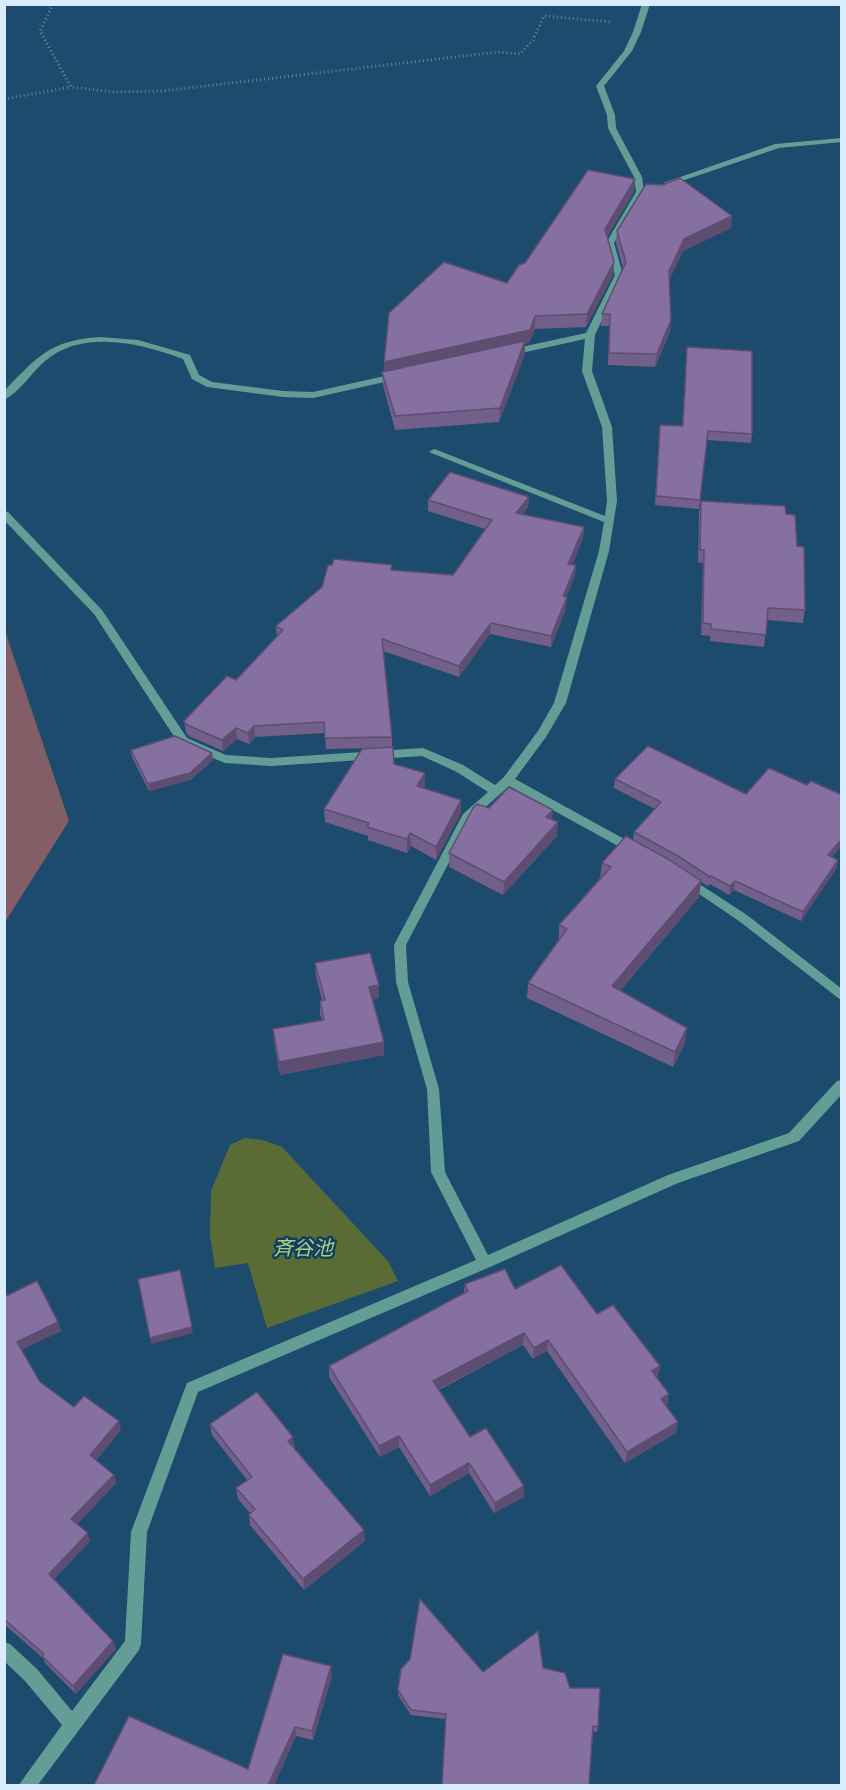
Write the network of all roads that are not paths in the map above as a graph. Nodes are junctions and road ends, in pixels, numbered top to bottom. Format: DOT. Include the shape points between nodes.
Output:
graph roads {
  1 [pos="646,4"];
  2 [pos="842,140"];
  3 [pos="661,185"];
  4 [pos="590,335"];
  5 [pos="497,355"];
  6 [pos="405,375"];
  7 [pos="4,397"];
  8 [pos="434,452"];
  9 [pos="4,514"];
  10 [pos="609,521"];
  11 [pos="508,780"];
  12 [pos="495,792"];
  13 [pos="640,853"];
  14 [pos="680,876"];
  15 [pos="842,996"];
  16 [pos="842,1085"];
  17 [pos="485,1263"];
  18 [pos="4,1650"];
  19 [pos="72,1725"];
  20 [pos="26,1785"];
  1 -- 4 [label="street" via="623,59 600,86 612,128 645,190 610,243 619,275"];
  2 -- 3 [label="street" via="778,146"];
  4 -- 5 [label="street"];
  4 -- 10 [label="street" via="587,371 607,427 612,501"];
  6 -- 7 [label="street" via="313,395 283,394 210,385 195,377 187,357 167,348 92,338 70,341 51,351"];
  8 -- 10 [label="street"];
  9 -- 12 [label="street" via="98,612 183,741 225,759 272,762 423,752 459,768"];
  10 -- 11 [label="street" via="604,552 560,704"];
  11 -- 12 [label="street"];
  11 -- 13 [label="street"];
  12 -- 17 [label="street" via="467,817 400,945 402,982 433,1089 438,1172"];
  14 -- 15 [label="street" via="743,918"];
  16 -- 17 [label="street" via="794,1137 673,1179"];
  17 -- 19 [label="street" via="192,1388 139,1532 133,1644"];
  18 -- 19 [label="street" via="31,1675"];
  19 -- 20 [label="street"];
}
